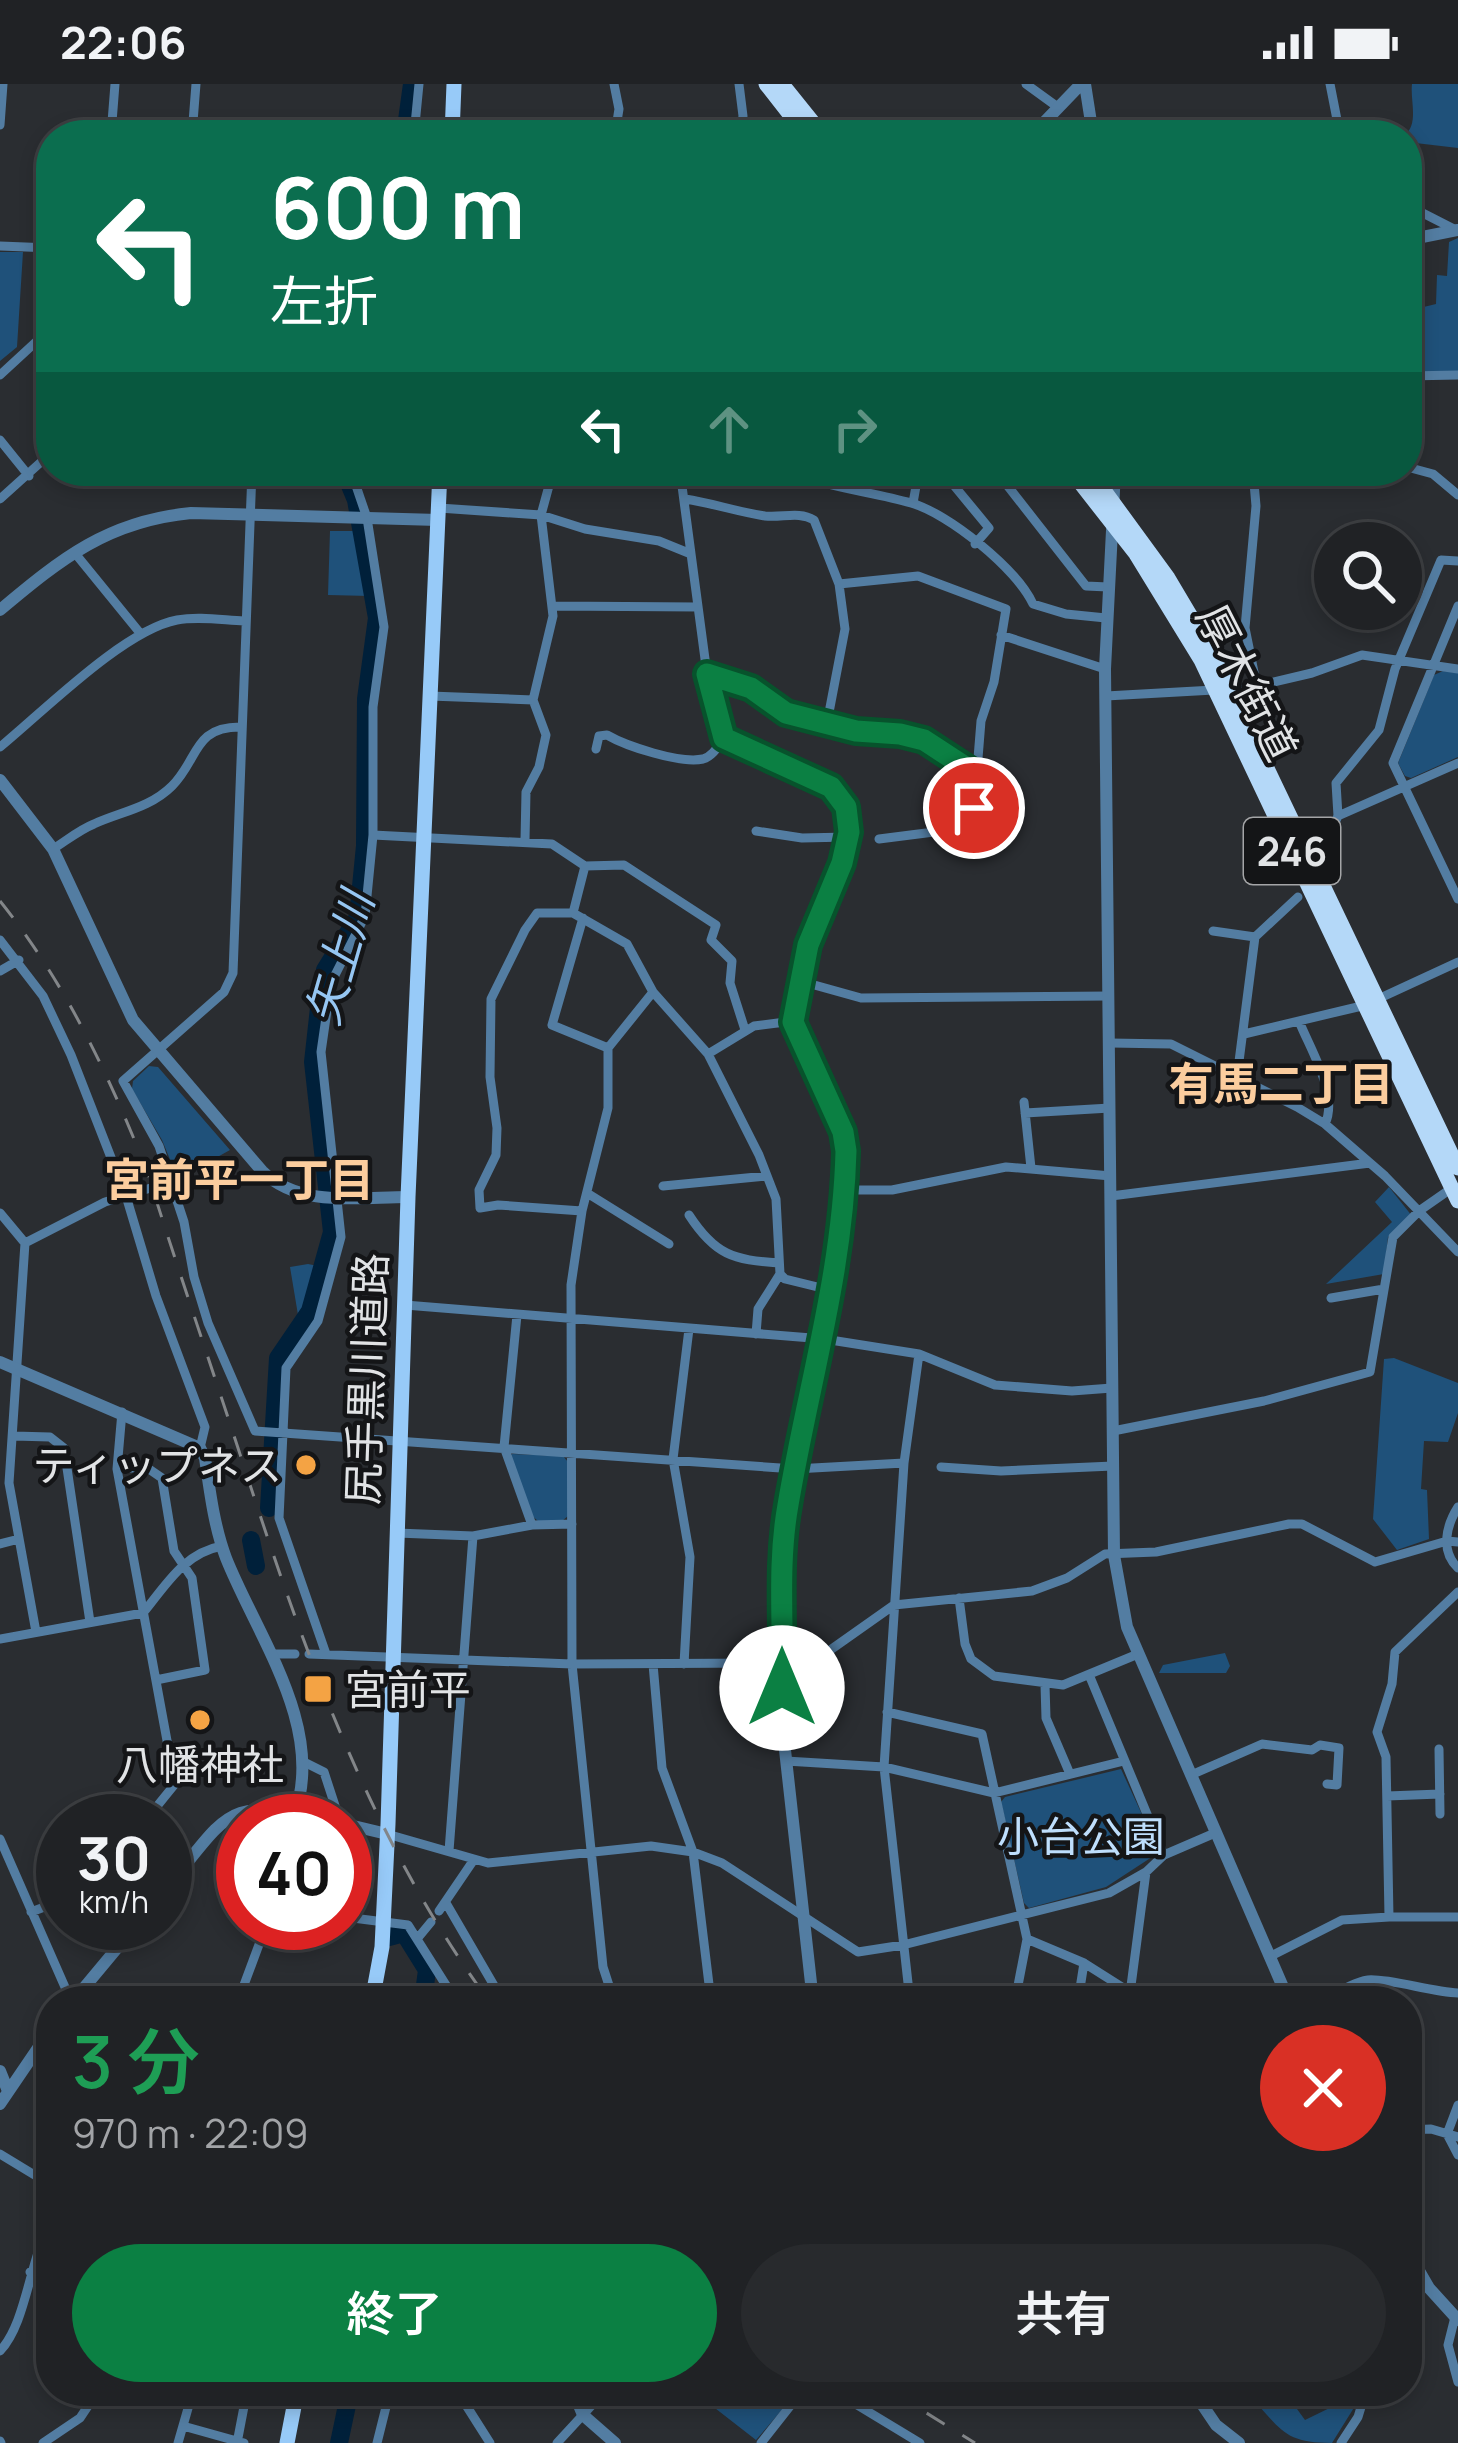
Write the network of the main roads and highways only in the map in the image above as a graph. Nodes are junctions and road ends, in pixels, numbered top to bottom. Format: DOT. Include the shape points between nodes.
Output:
graph roads {
  1 [pos="454,84"];
  2 [pos="766,84"];
  3 [pos="782,84"];
  4 [pos="453,120"];
  5 [pos="794,120"];
  6 [pos="811,120"];
  7 [pos="439,486"];
  8 [pos="1083,486"];
  9 [pos="1102,486"];
  10 [pos="1223,691"];
  11 [pos="1372,1002"];
  12 [pos="1458,1168"];
  13 [pos="1456,1191"];
  14 [pos="374,1986"];
  15 [pos="294,2406"];
  16 [pos="287,2443"];
  1 -- 4 [label="main road"];
  2 -- 5 [label="highway"];
  3 -- 6 [label="highway"];
  7 -- 14 [label="main road, 尻手黒川道路" via="384,1925"];
  8 -- 10 [label="highway, 厚木街道 / 246" via="1160,588"];
  9 -- 10 [label="highway, 厚木街道 / 246" via="1168,578"];
  10 -- 11 [label="highway, 厚木街道 / 246"];
  11 -- 12 [label="highway, 厚木街道 / 246"];
  11 -- 13 [label="highway, 厚木街道 / 246"];
  15 -- 16 [label="main road"];
}
